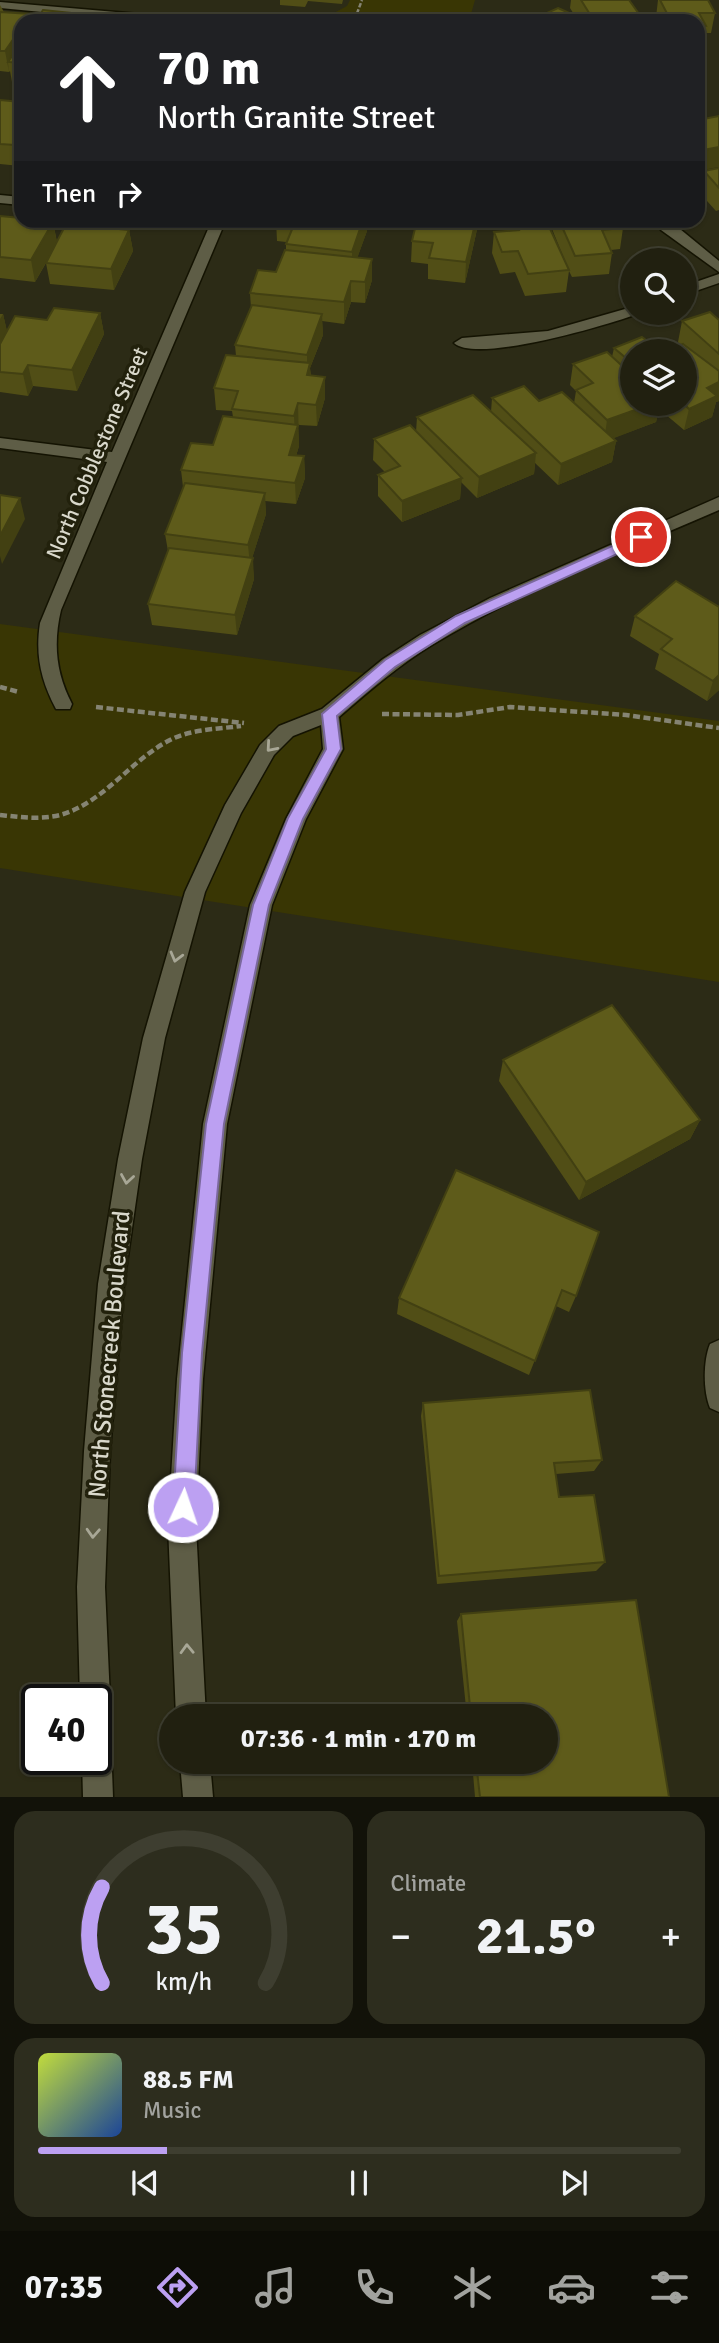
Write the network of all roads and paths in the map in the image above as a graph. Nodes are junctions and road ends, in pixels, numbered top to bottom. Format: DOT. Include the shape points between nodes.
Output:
graph roads {
  1 [pos="0,5"];
  2 [pos="98,14"];
  3 [pos="216,228"];
  4 [pos="667,228"];
  5 [pos="719,268"];
  6 [pos="719,278"];
  7 [pos="697,286"];
  8 [pos="620,315"];
  9 [pos="462,342"];
  10 [pos="0,443"];
  11 [pos="118,458"];
  12 [pos="718,508"];
  13 [pos="63,704"];
  14 [pos="329,714"];
  15 [pos="719,728"];
  16 [pos="0,815"];
  17 [pos="719,1353"];
  18 [pos="719,1399"];
  19 [pos="94,1684"];
  20 [pos="190,1704"];
  21 [pos="196,1774"];
  22 [pos="97,1775"];
  23 [pos="98,1797"];
  24 [pos="198,1797"];
  1 -- 2 [label="street"];
  3 -- 11 [label="street, North Cobblestone Street"];
  4 -- 5 [label="street"];
  6 -- 7 [label="street"];
  8 -- 9 [label="street" via="557,335"];
  10 -- 11 [label="street"];
  11 -- 13 [label="street, North Cobblestone Street" via="48,624 45,659"];
  12 -- 14 [label="street, North Stonecreek Boulevard" via="460,620 390,664"];
  13 -- 16 [label="path" via="255,724 188,732 170,739 63,814"];
  14 -- 15 [label="path" via="458,715 510,707 626,715"];
  14 -- 19 [label="street, North Stonecreek Boulevard, one-way" via="286,731 267,750 211,852 195,892 154,1038 111,1284 91,1587"];
  20 -- 14 [label="street, one-way" via="183,1527 196,1300 215,1124 261,905 296,818 333,749"];
  17 -- 18 [label="street"];
  21 -- 24 [label="street"];
  22 -- 23 [label="street"];
}
